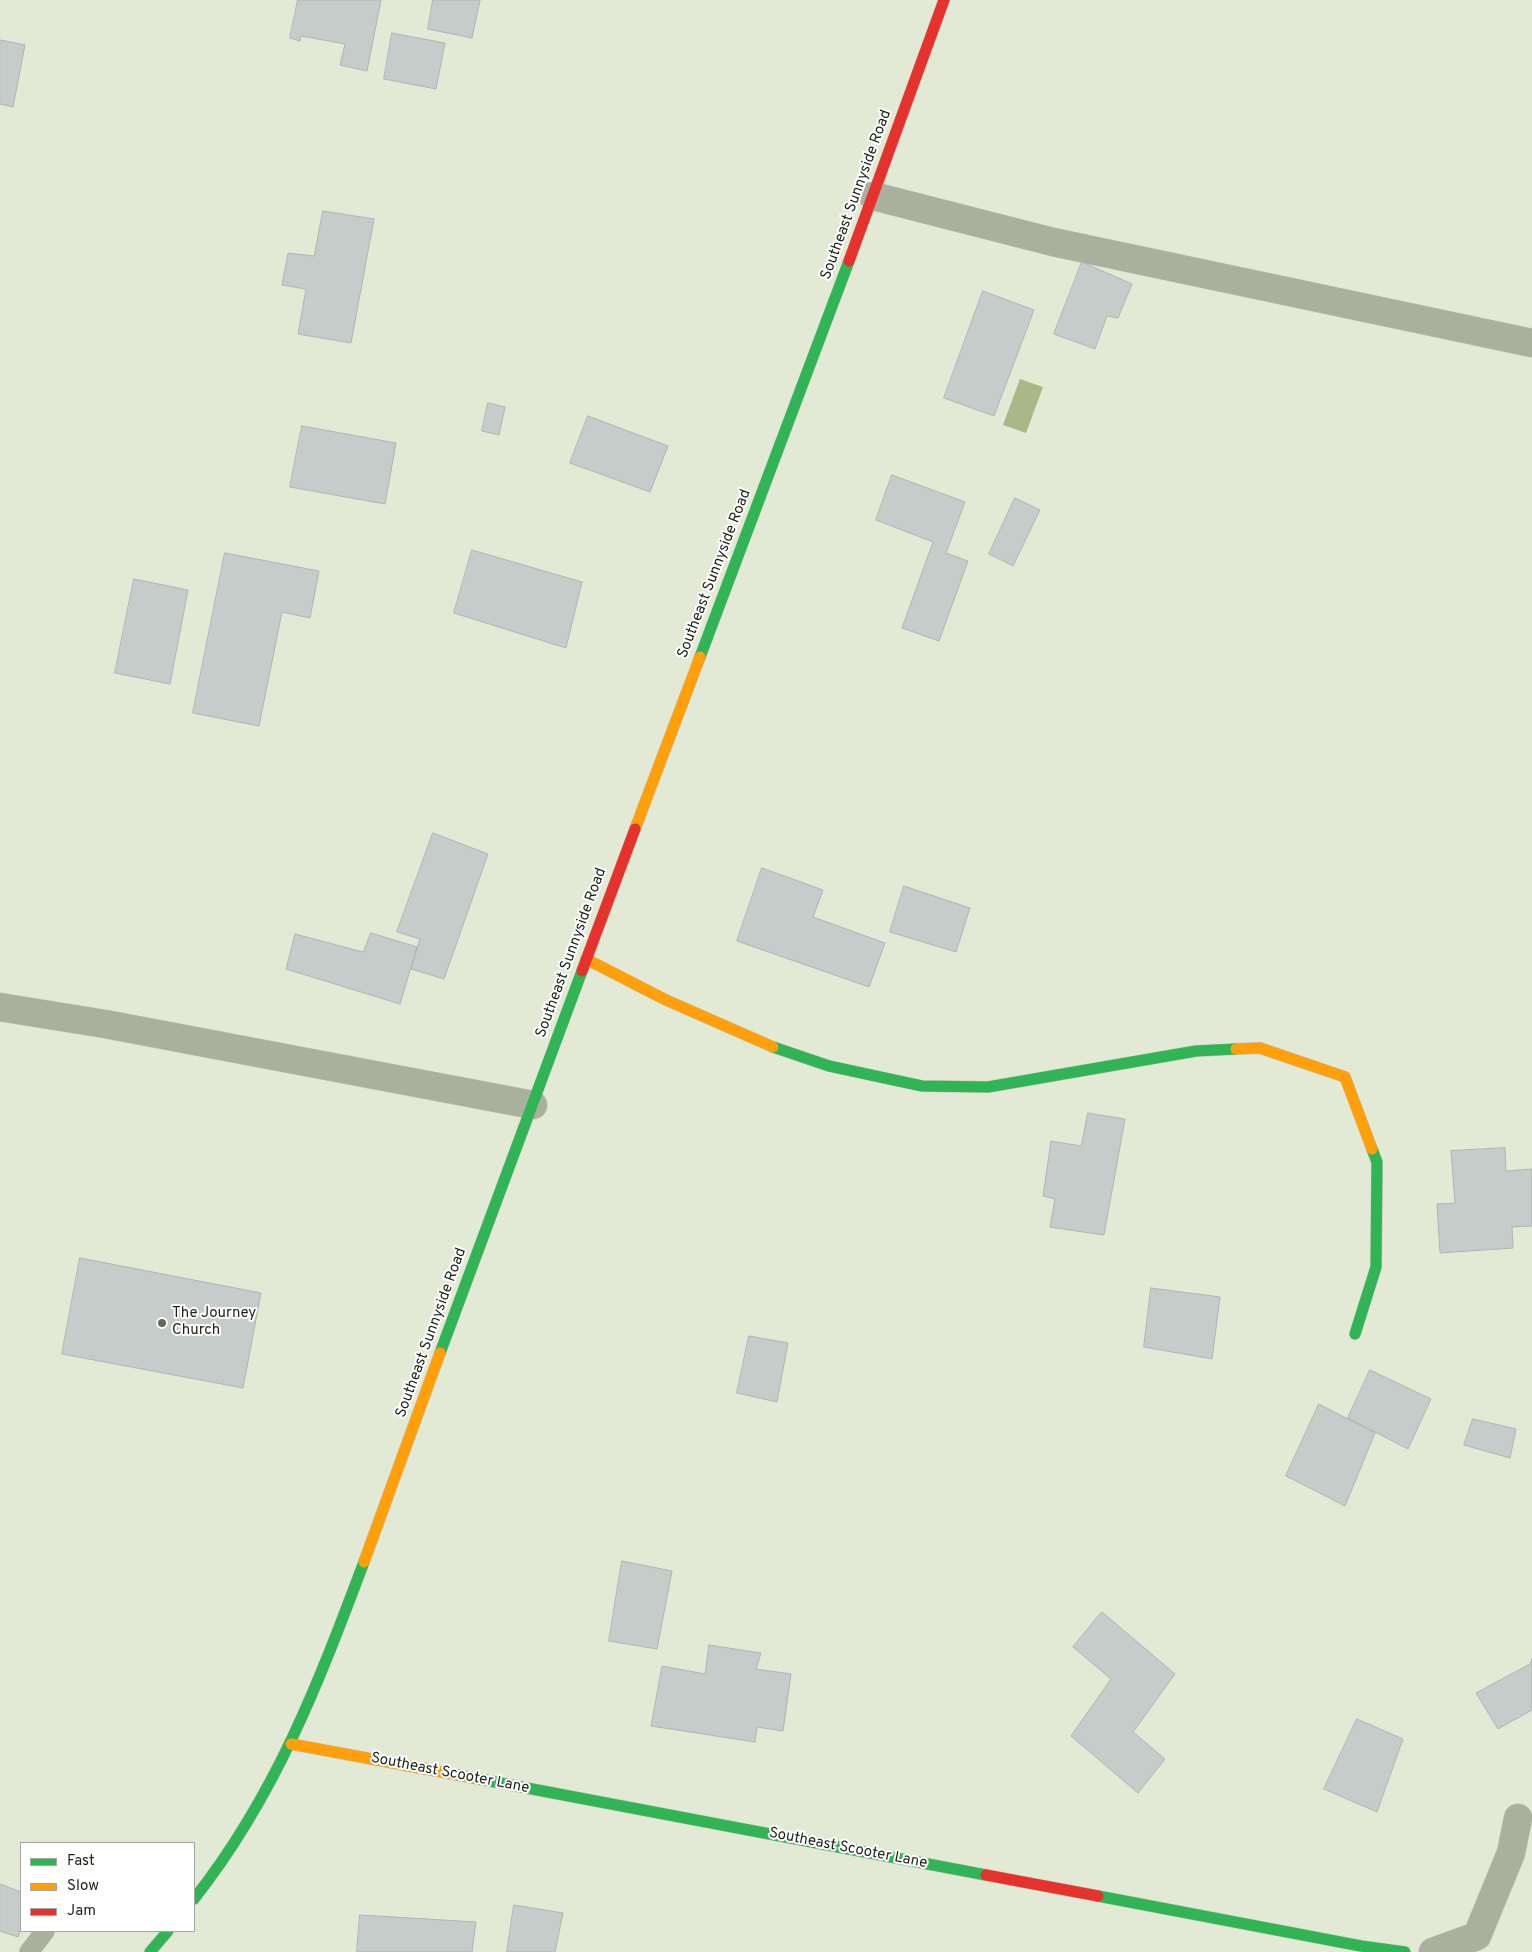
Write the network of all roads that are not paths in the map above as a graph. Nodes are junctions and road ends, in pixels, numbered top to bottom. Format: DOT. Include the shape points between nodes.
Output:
graph roads {
  1 [pos="944,0"];
  2 [pos="873,196"];
  3 [pos="1532,343"];
  4 [pos="586,959"];
  5 [pos="0,1007"];
  6 [pos="533,1104"];
  7 [pos="1355,1334"];
  8 [pos="291,1744"];
  9 [pos="1518,1818"];
  10 [pos="195,1899"];
  11 [pos="44,1932"];
  12 [pos="167,1932"];
  13 [pos="29,1952"];
  14 [pos="150,1952"];
  15 [pos="1405,1952"];
  16 [pos="1433,1952"];
  1 -- 2 [label="street, Southeast Sunnyside Road"];
  2 -- 3 [label="street" via="1053,242"];
  2 -- 4 [label="street, Southeast Sunnyside Road"];
  4 -- 6 [label="street, Southeast Sunnyside Road"];
  4 -- 7 [label="street" via="666,1000 766,1045 829,1066 922,1086 988,1087 1196,1051 1260,1048 1345,1077 1378,1162 1376,1267"];
  5 -- 6 [label="street"];
  6 -- 8 [label="street, Southeast Sunnyside Road" via="320,1680"];
  8 -- 10 [label="street, Southeast Sunnyside Road" via="233,1848"];
  8 -- 15 [label="street, Southeast Scooter Lane"];
  9 -- 16 [label="street" via="1511,1853 1477,1936"];
  11 -- 13 [label="lane"];
  12 -- 14 [label="street"];
}
